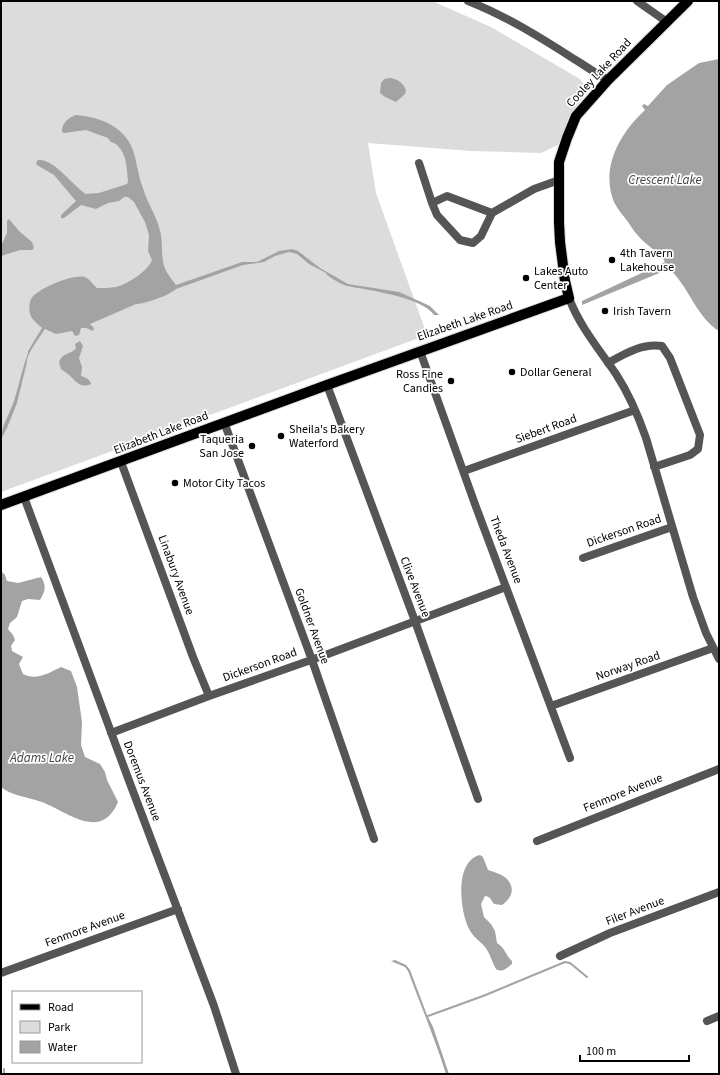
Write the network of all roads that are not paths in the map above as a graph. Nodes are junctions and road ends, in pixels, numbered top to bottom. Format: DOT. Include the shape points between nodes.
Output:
graph roads {
  1 [pos="468,1"];
  2 [pos="637,1"];
  3 [pos="688,1"];
  4 [pos="667,22"];
  5 [pos="608,80"];
  6 [pos="419,163"];
  7 [pos="559,180"];
  8 [pos="432,204"];
  9 [pos="492,213"];
  10 [pos="569,298"];
  11 [pos="420,351"];
  12 [pos="608,363"];
  13 [pos="327,384"];
  14 [pos="635,410"];
  15 [pos="224,422"];
  16 [pos="121,462"];
  17 [pos="654,467"];
  18 [pos="464,471"];
  19 [pos="24,497"];
  20 [pos="1,505"];
  21 [pos="672,528"];
  22 [pos="583,558"];
  23 [pos="506,587"];
  24 [pos="415,621"];
  25 [pos="713,648"];
  26 [pos="719,659"];
  27 [pos="312,660"];
  28 [pos="209,696"];
  29 [pos="551,706"];
  30 [pos="111,733"];
  31 [pos="570,758"];
  32 [pos="719,769"];
  33 [pos="478,799"];
  34 [pos="374,839"];
  35 [pos="537,841"];
  36 [pos="719,892"];
  37 [pos="178,909"];
  38 [pos="560,956"];
  39 [pos="1,973"];
  40 [pos="719,1016"];
  41 [pos="707,1021"];
  42 [pos="236,1074"];
  1 -- 5 [label="street" via="530,32"];
  2 -- 4 [label="street"];
  3 -- 4 [label="main road, Cooley Lake Road"];
  4 -- 5 [label="main road, Cooley Lake Road"];
  5 -- 7 [label="main road, Cooley Lake Road" via="576,116 559,162"];
  6 -- 8 [label="street"];
  7 -- 9 [label="street" via="534,189"];
  7 -- 10 [label="main road, Cooley Lake Road" via="560,242"];
  8 -- 9 [label="street" via="447,196"];
  8 -- 9 [label="street" via="438,215 460,240 473,243 482,236"];
  10 -- 11 [label="main road, Elizabeth Lake Road"];
  10 -- 12 [label="street" via="582,326"];
  11 -- 13 [label="main road, Elizabeth Lake Road"];
  11 -- 18 [label="street, Theda Avenue"];
  12 -- 14 [label="street"];
  12 -- 17 [label="street" via="628,352 654,345 662,346 670,358 700,436 698,449"];
  13 -- 15 [label="main road, Elizabeth Lake Road"];
  13 -- 24 [label="street, Clive Avenue"];
  14 -- 17 [label="street"];
  14 -- 18 [label="street, Siebert Road"];
  15 -- 16 [label="main road, Elizabeth Lake Road"];
  15 -- 27 [label="street, Goldner Avenue"];
  16 -- 19 [label="main road, Elizabeth Lake Road"];
  16 -- 28 [label="street, Linabury Avenue"];
  17 -- 21 [label="street"];
  18 -- 23 [label="street, Theda Avenue"];
  19 -- 20 [label="main road, Elizabeth Lake Road"];
  19 -- 30 [label="street, Doremus Avenue"];
  21 -- 22 [label="street, Dickerson Road"];
  21 -- 25 [label="street" via="695,603"];
  23 -- 24 [label="street, Dickerson Road"];
  23 -- 29 [label="street, Theda Avenue"];
  24 -- 27 [label="street, Dickerson Road"];
  24 -- 33 [label="street, Clive Avenue"];
  25 -- 26 [label="street"];
  25 -- 29 [label="street, Norway Road"];
  27 -- 28 [label="street, Dickerson Road"];
  27 -- 34 [label="street, Goldner Avenue"];
  28 -- 30 [label="street, Dickerson Road"];
  29 -- 31 [label="street, Theda Avenue"];
  30 -- 37 [label="street, Doremus Avenue"];
  32 -- 35 [label="street, Fenmore Avenue"];
  36 -- 38 [label="street, Filer Avenue" via="610,933"];
  37 -- 39 [label="street, Fenmore Avenue"];
  37 -- 42 [label="street, Doremus Avenue"];
  40 -- 41 [label="street"];
}
